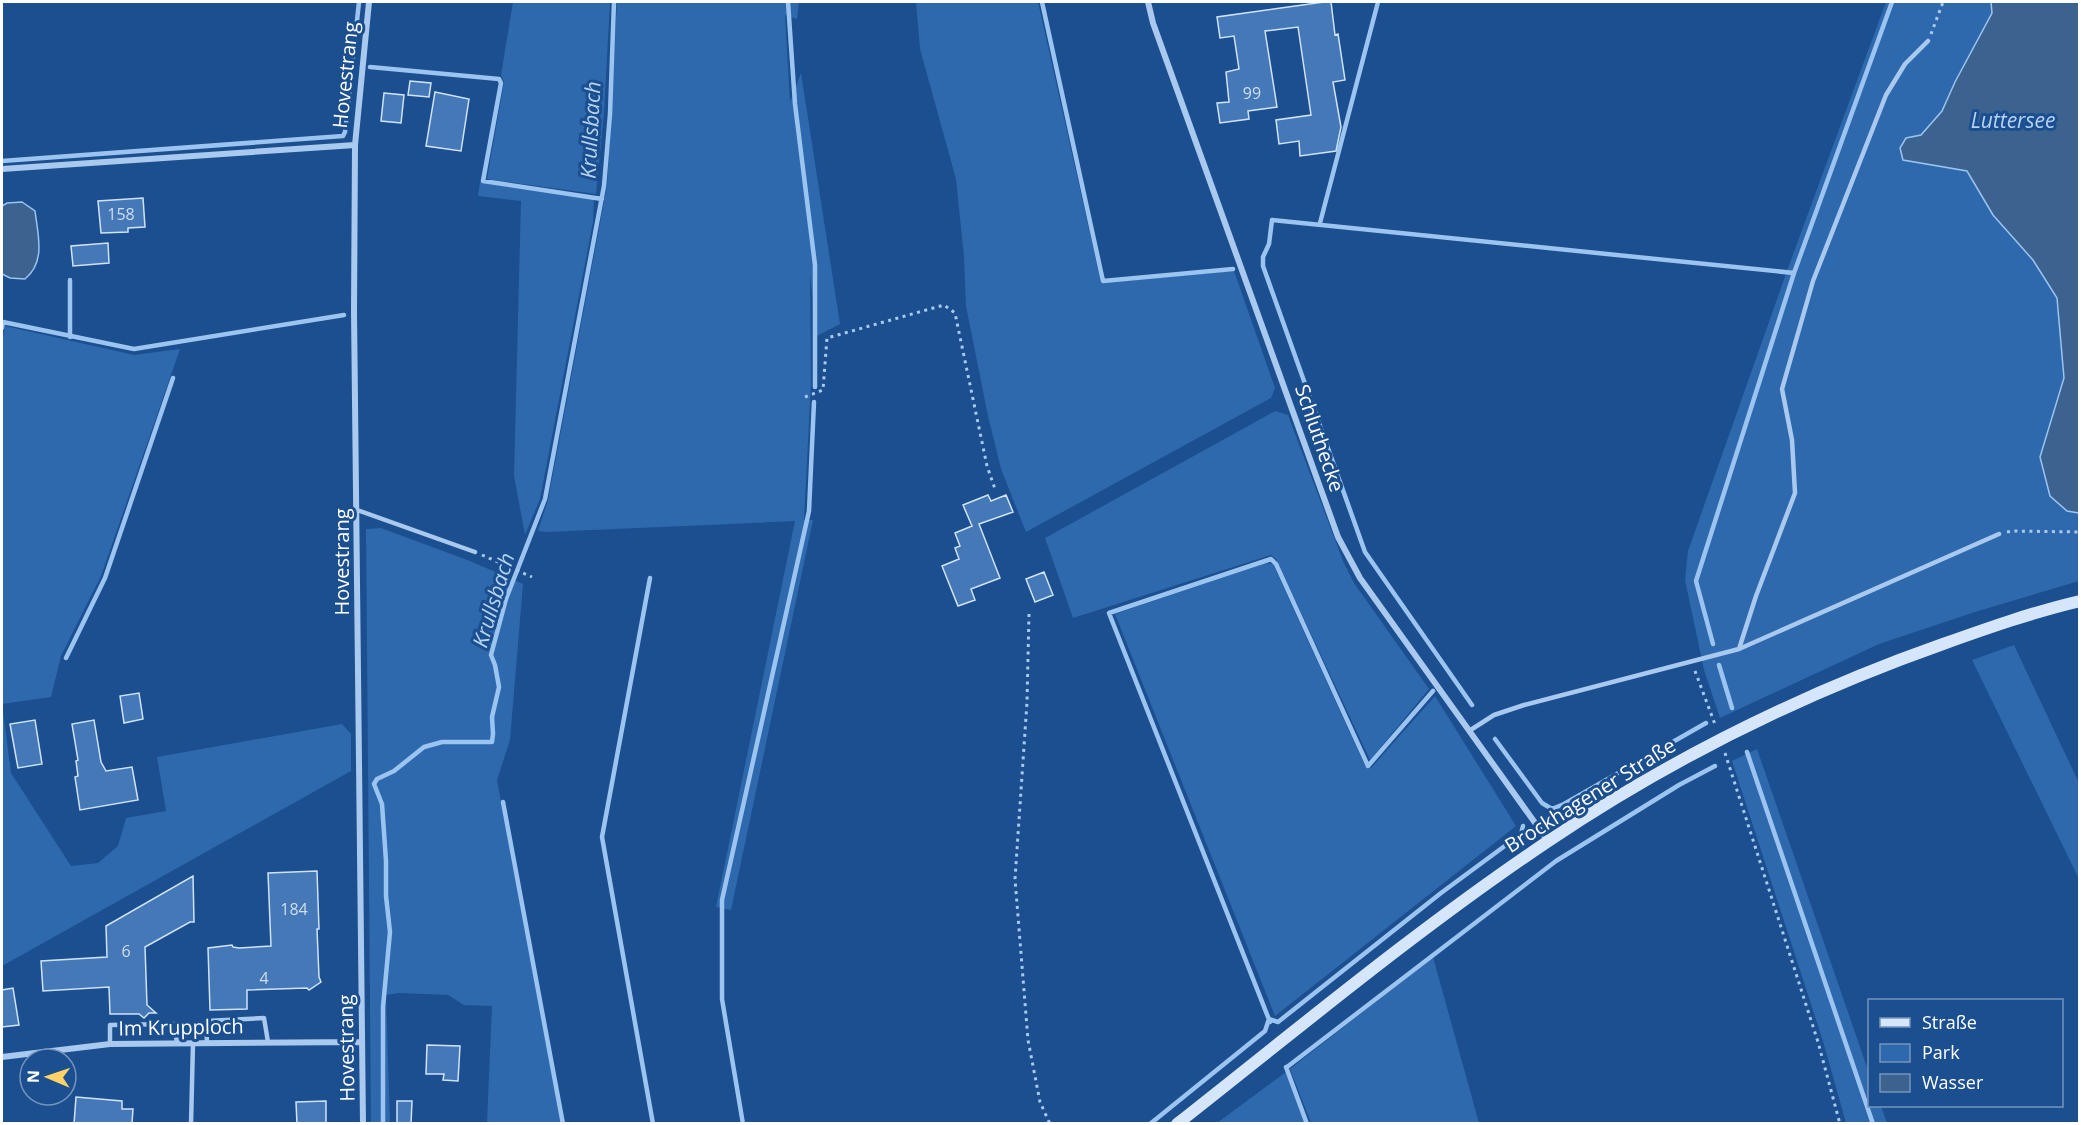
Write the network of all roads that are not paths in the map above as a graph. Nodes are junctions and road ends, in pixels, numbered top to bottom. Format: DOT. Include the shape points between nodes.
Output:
graph roads {
  1 [pos="369,2"];
  2 [pos="1148,2"];
  3 [pos="1928,41"];
  4 [pos="355,146"];
  5 [pos="2,169"];
  6 [pos="357,510"];
  7 [pos="1999,534"];
  8 [pos="475,552"];
  9 [pos="2079,601"];
  10 [pos="1739,649"];
  11 [pos="1469,731"];
  12 [pos="1548,841"];
  13 [pos="268,1042"];
  14 [pos="362,1042"];
  15 [pos="177,1043"];
  16 [pos="193,1043"];
  17 [pos="207,1043"];
  18 [pos="110,1044"];
  19 [pos="2,1057"];
  20 [pos="191,1124"];
  21 [pos="363,1124"];
  22 [pos="1177,1124"];
  1 -- 4 [label="street, Hovestrang"];
  2 -- 11 [label="street, Schluthecke" via="1338,537 1360,578"];
  3 -- 10 [label="lane" via="1905,64 1886,95 1813,281 1782,389 1792,440 1795,493"];
  4 -- 5 [label="street"];
  4 -- 6 [label="street, Hovestrang"];
  6 -- 8 [label="lane"];
  6 -- 14 [label="street, Hovestrang"];
  7 -- 10 [label="lane"];
  9 -- 12 [label="main road, Brockhagener Straße" via="1886,664 1800,701 1671,765"];
  10 -- 11 [label="lane" via="1524,705 1494,715"];
  11 -- 12 [label="street, Schluthecke"];
  12 -- 22 [label="main road, Brockhagener Straße" via="1450,910"];
  13 -- 14 [label="street, Im Krupploch"];
  13 -- 17 [label="street, Im Krupploch"];
  13 -- 17 [label="lane" via="264,1018 206,1021"];
  14 -- 21 [label="street, Hovestrang"];
  15 -- 16 [label="street, Im Krupploch"];
  15 -- 18 [label="street, Im Krupploch"];
  15 -- 18 [label="lane" via="174,1024 110,1025"];
  16 -- 17 [label="street, Im Krupploch"];
  16 -- 20 [label="lane"];
  18 -- 19 [label="street, Im Krupploch"];
}
